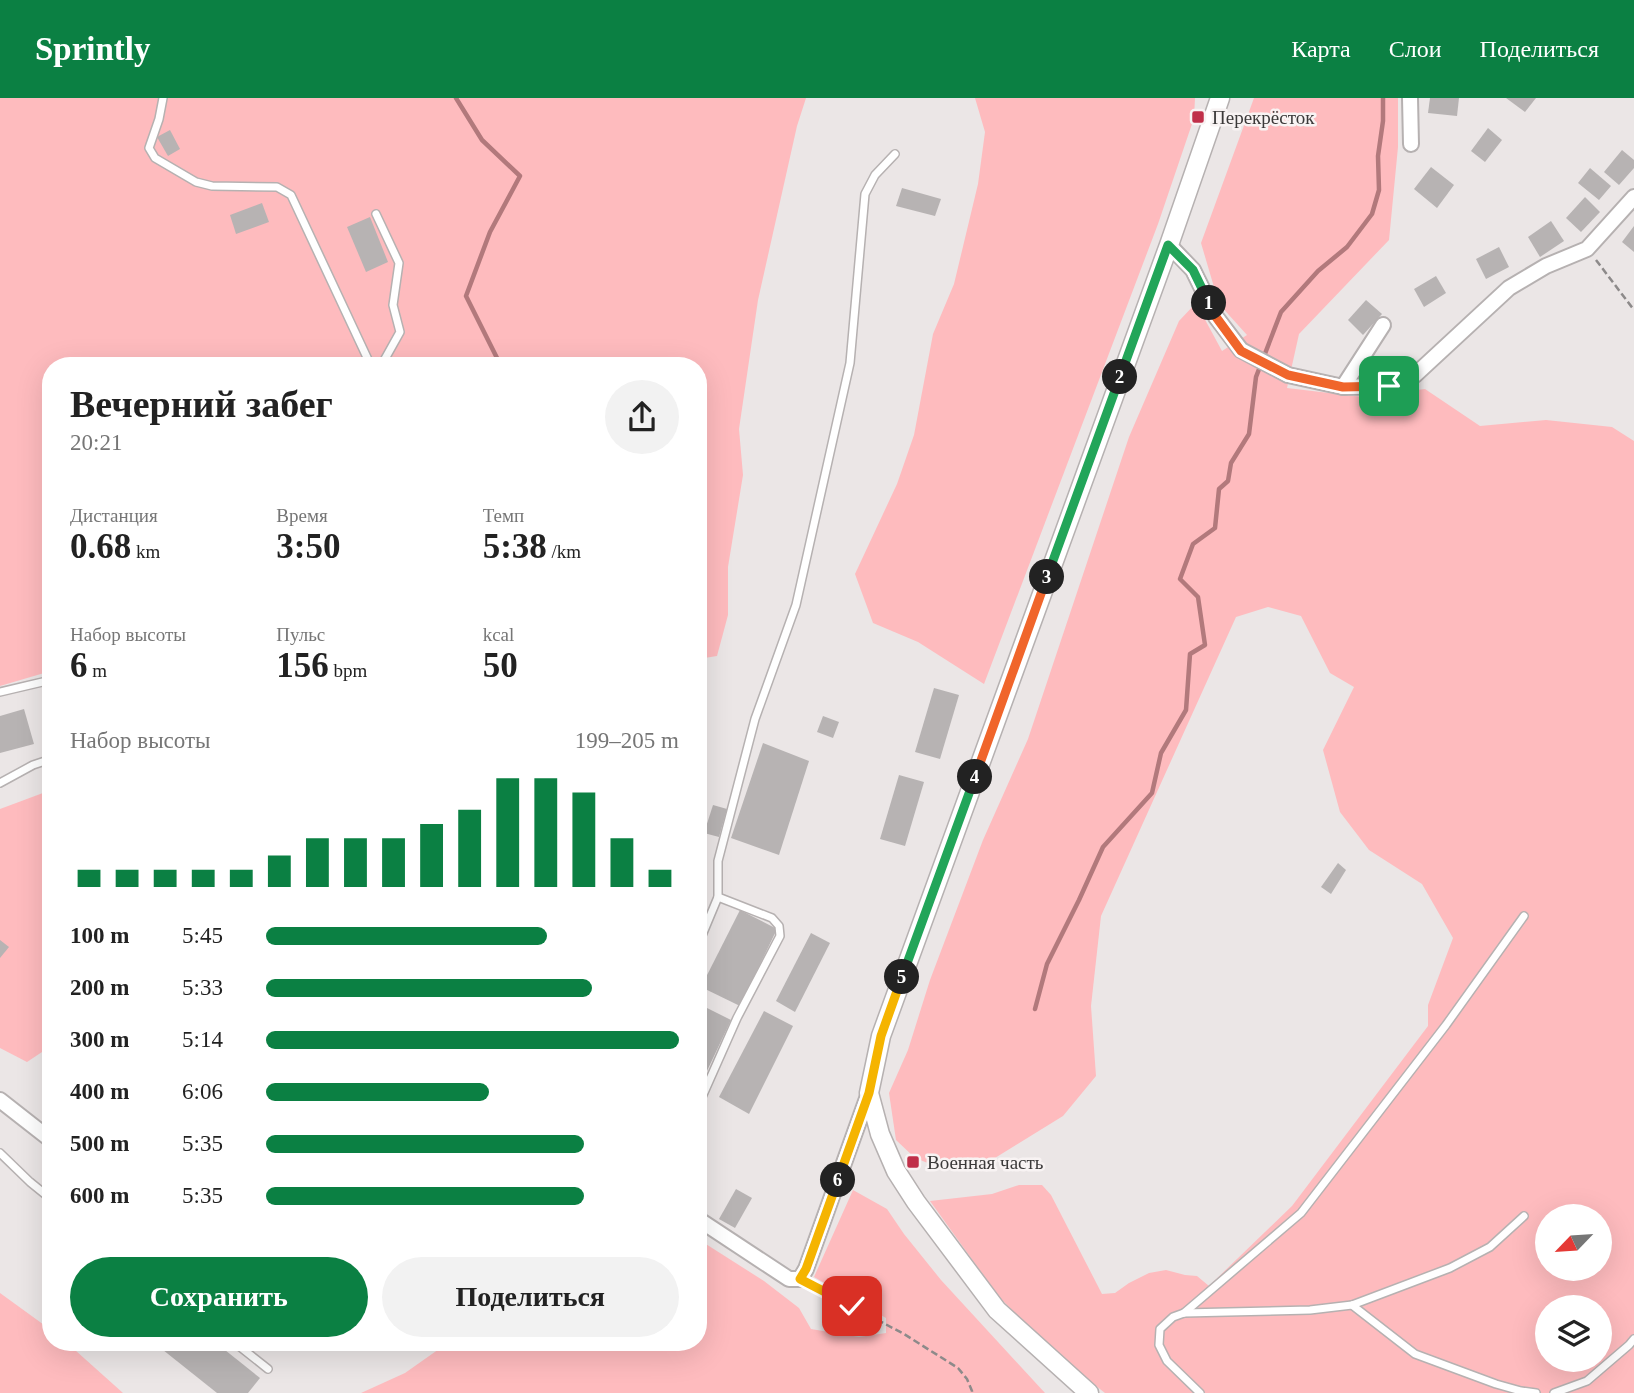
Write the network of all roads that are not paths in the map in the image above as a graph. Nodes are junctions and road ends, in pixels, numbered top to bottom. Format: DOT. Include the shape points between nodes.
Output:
graph roads {
  1 [pos="163,98"];
  2 [pos="1220,98"];
  3 [pos="1410,98"];
  4 [pos="1411,144"];
  5 [pos="895,154"];
  6 [pos="1634,197"];
  7 [pos="376,214"];
  8 [pos="1168,245"];
  9 [pos="1383,326"];
  10 [pos="367,357"];
  11 [pos="386,357"];
  12 [pos="1343,387"];
  13 [pos="42,682"];
  14 [pos="0,692"];
  15 [pos="42,762"];
  16 [pos="0,783"];
  17 [pos="718,897"];
  18 [pos="1524,916"];
  19 [pos="707,923"];
  20 [pos="707,1086"];
  21 [pos="869,1093"];
  22 [pos="0,1100"];
  23 [pos="42,1133"];
  24 [pos="0,1153"];
  25 [pos="42,1192"];
  26 [pos="1524,1216"];
  27 [pos="707,1225"];
  28 [pos="1352,1305"];
  29 [pos="1184,1312"];
  30 [pos="1634,1339"];
  31 [pos="245,1351"];
  32 [pos="268,1369"];
  33 [pos="1089,1393"];
  34 [pos="1200,1393"];
  35 [pos="1536,1393"];
  36 [pos="1554,1393"];
  1 -- 10 [label="lane" via="149,148 155,158 196,182 277,187 291,195"];
  2 -- 8 [label="street"];
  3 -- 4 [label="street"];
  5 -- 17 [label="lane" via="865,194 850,363 796,605 755,719 718,862"];
  6 -- 12 [label="street" via="1587,248 1509,288 1415,375 1389,386"];
  7 -- 11 [label="lane" via="399,263 393,305 400,332"];
  8 -- 12 [label="street" via="1193,270 1216,317 1241,351 1288,375"];
  8 -- 21 [label="street" via="881,1036"];
  9 -- 12 [label="street"];
  13 -- 14 [label="lane"];
  15 -- 16 [label="lane"];
  17 -- 19 [label="lane"];
  17 -- 20 [label="lane" via="772,918 780,936"];
  18 -- 29 [label="lane" via="1301,1213"];
  21 -- 27 [label="street" via="800,1279 789,1279"];
  21 -- 33 [label="street" via="885,1146 916,1202 997,1310"];
  22 -- 23 [label="street"];
  24 -- 25 [label="lane"];
  26 -- 28 [label="lane" via="1490,1247 1450,1268"];
  28 -- 29 [label="lane"];
  28 -- 35 [label="lane" via="1415,1354 1496,1384"];
  29 -- 34 [label="lane" via="1160,1329 1159,1345 1167,1361"];
  30 -- 36 [label="lane" via="1587,1381"];
  31 -- 32 [label="lane"];
}
